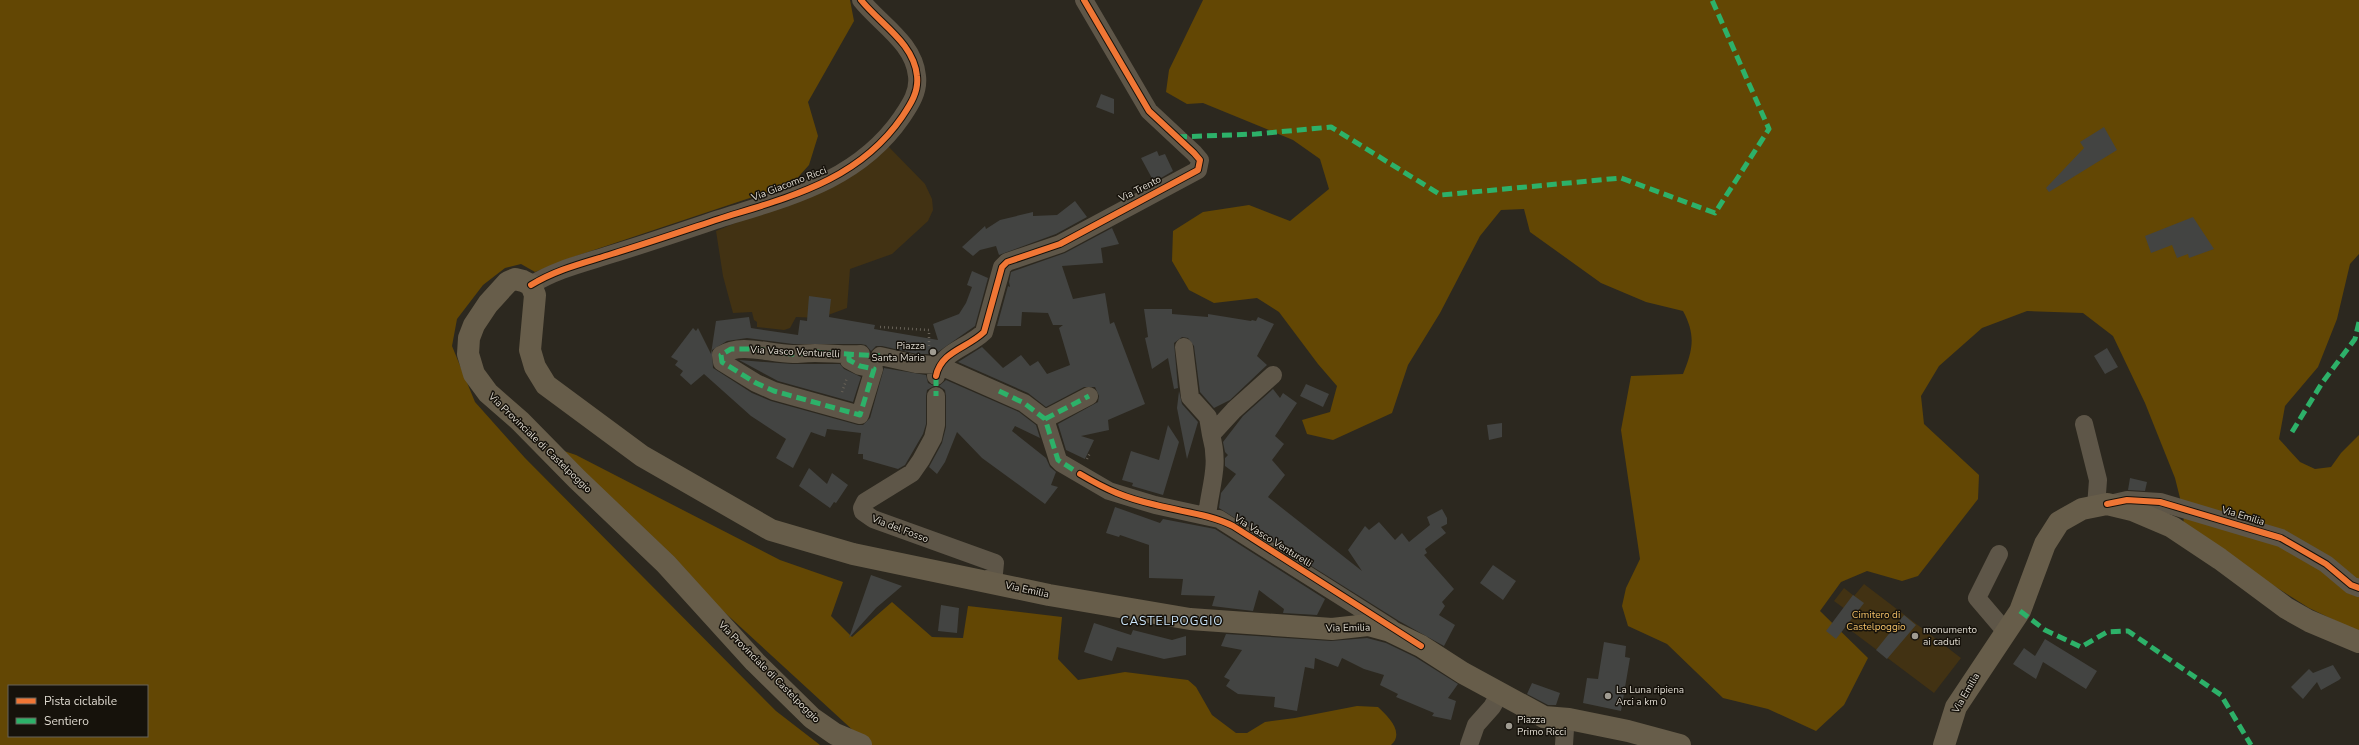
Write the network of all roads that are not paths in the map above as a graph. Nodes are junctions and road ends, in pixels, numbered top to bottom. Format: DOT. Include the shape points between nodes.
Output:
graph roads {
  1 [pos="861,0"];
  2 [pos="1084,0"];
  3 [pos="531,285"];
  4 [pos="1184,347"];
  5 [pos="880,356"];
  6 [pos="941,366"];
  7 [pos="1273,375"];
  8 [pos="936,396"];
  9 [pos="1089,396"];
  10 [pos="835,409"];
  11 [pos="1045,419"];
  12 [pos="2084,424"];
  13 [pos="1211,435"];
  14 [pos="2102,506"];
  15 [pos="1207,516"];
  16 [pos="1999,554"];
  17 [pos="993,583"];
  18 [pos="2359,588"];
  19 [pos="2006,632"];
  20 [pos="2359,642"];
  21 [pos="1421,646"];
  22 [pos="1500,693"];
  23 [pos="1569,719"];
  24 [pos="861,745"];
  25 [pos="1469,745"];
  26 [pos="1564,745"];
  27 [pos="1680,745"];
  28 [pos="1944,745"];
  1 -- 3 [label="street, Via Giacomo Ricci" via="889,27 911,55 918,76 914,98 893,129 870,155 839,176 786,198 566,267"];
  2 -- 6 [label="street, Via Trento" via="1148,111 1200,160 1198,170 1060,244 1007,262 1002,267 984,332"];
  3 -- 17 [label="main road" via="535,295 530,350 546,385 642,456 771,530 853,554"];
  3 -- 24 [label="main road, Via Provinciale di Castelpoggio" via="515,279 508,282 474,325 469,338 468,354 474,374 488,394 520,421 666,564 755,662 812,718 835,734"];
  4 -- 13 [label="street" via="1190,397 1208,417"];
  5 -- 6 [label="street" via="916,364"];
  6 -- 11 [label="street" via="1024,403"];
  7 -- 13 [label="street"];
  8 -- 17 [label="street, Via del Fosso" via="936,425 933,438 922,460 912,473 865,502 863,512 873,519 995,563"];
  9 -- 11 [label="street"];
  10 -- 10 [label="street, Via Vasco Venturelli" via="860,415 874,369 849,360 855,355 813,352 792,354 755,349 731,349 721,355 722,362 756,383"];
  11 -- 15 [label="street, Via Vasco Venturelli" via="1058,460 1080,474 1109,491 1155,505"];
  12 -- 14 [label="street"];
  13 -- 15 [label="street" via="1216,451 1216,468"];
  14 -- 18 [label="street, Via Emilia" via="2127,500 2160,502 2281,538 2326,564 2351,585"];
  14 -- 19 [label="main road, Via Emilia" via="2082,509 2059,522 2045,544 2020,611"];
  14 -- 20 [label="main road, Via Emilia" via="2132,510 2172,527 2286,608 2309,621"];
  15 -- 21 [label="street, Via Vasco Venturelli" via="1233,526"];
  16 -- 19 [label="street" via="1976,598"];
  17 -- 21 [label="main road, Via Emilia" via="1190,619 1332,629 1368,625 1390,631"];
  19 -- 28 [label="main road, Via Emilia" via="1956,707"];
  21 -- 22 [label="main road, Via Emilia"];
  22 -- 23 [label="main road, Via Emilia" via="1544,717"];
  22 -- 25 [label="street" via="1476,725"];
  23 -- 26 [label="street" via="1565,729"];
  23 -- 27 [label="main road, Via Emilia"];
}
